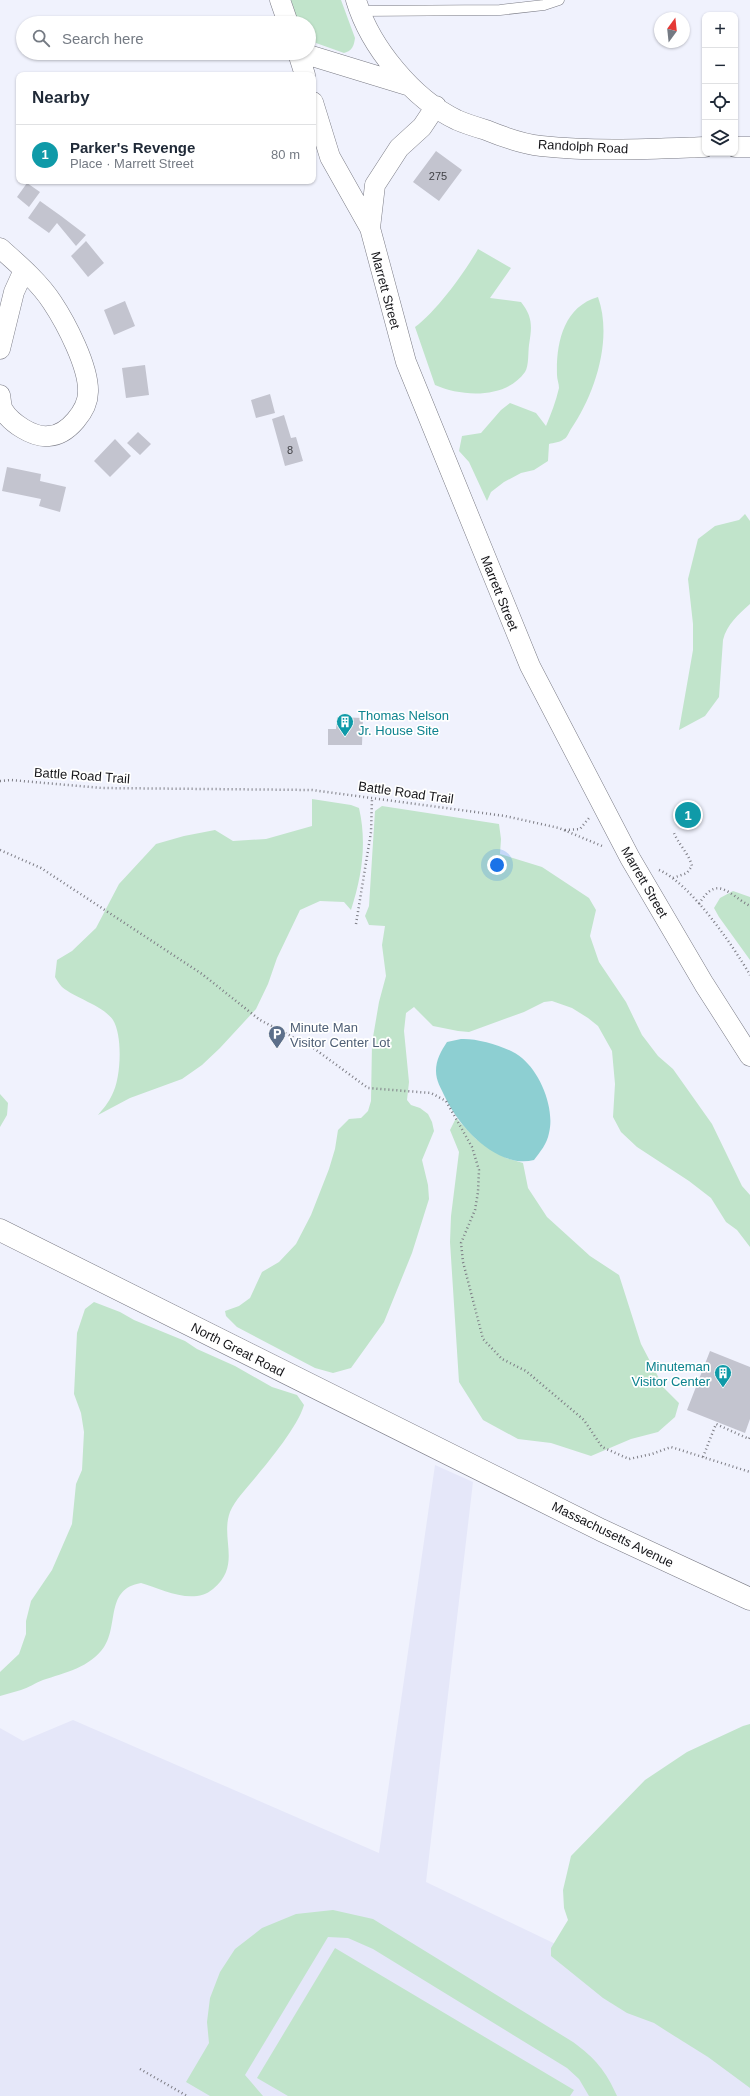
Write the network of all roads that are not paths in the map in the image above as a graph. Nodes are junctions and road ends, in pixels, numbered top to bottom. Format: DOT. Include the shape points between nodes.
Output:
graph roads {
  1 [pos="280,0"];
  2 [pos="558,0"];
  3 [pos="358,5"];
  4 [pos="286,16"];
  5 [pos="316,57"];
  6 [pos="300,60"];
  7 [pos="304,72"];
  8 [pos="410,86"];
  9 [pos="436,106"];
  10 [pos="316,112"];
  11 [pos="702,147"];
  12 [pos="738,147"];
  13 [pos="750,147"];
  14 [pos="370,228"];
  15 [pos="0,248"];
  16 [pos="24,270"];
  17 [pos="0,349"];
  18 [pos="0,395"];
  19 [pos="750,1056"];
  20 [pos="0,1230"];
  21 [pos="476,1468"];
  22 [pos="750,1599"];
  1 -- 4 [label="street"];
  2 -- 3 [label="lane" via="544,5 500,10"];
  3 -- 8 [label="street, Randolph Road" via="381,52"];
  5 -- 8 [label="street"];
  6 -- 7 [label="street"];
  8 -- 9 [label="street, Randolph Road"];
  9 -- 11 [label="street, Randolph Road" via="457,120 500,136 540,146 596,149"];
  9 -- 14 [label="street" via="422,127 399,148 375,185"];
  10 -- 14 [label="street, Marrett Street" via="330,157"];
  12 -- 13 [label="street"];
  14 -- 19 [label="street, Marrett Street" via="412,376 530,666 630,858 704,984"];
  15 -- 16 [label="street"];
  16 -- 17 [label="street" via="14,292"];
  16 -- 18 [label="street" via="52,302 73,340 83,362 88,392 81,416 67,428 49,436 34,433 14,423 2,409"];
  20 -- 21 [label="main road, North Great Road"];
  21 -- 22 [label="main road, Massachusetts Avenue" via="601,1530"];
}
